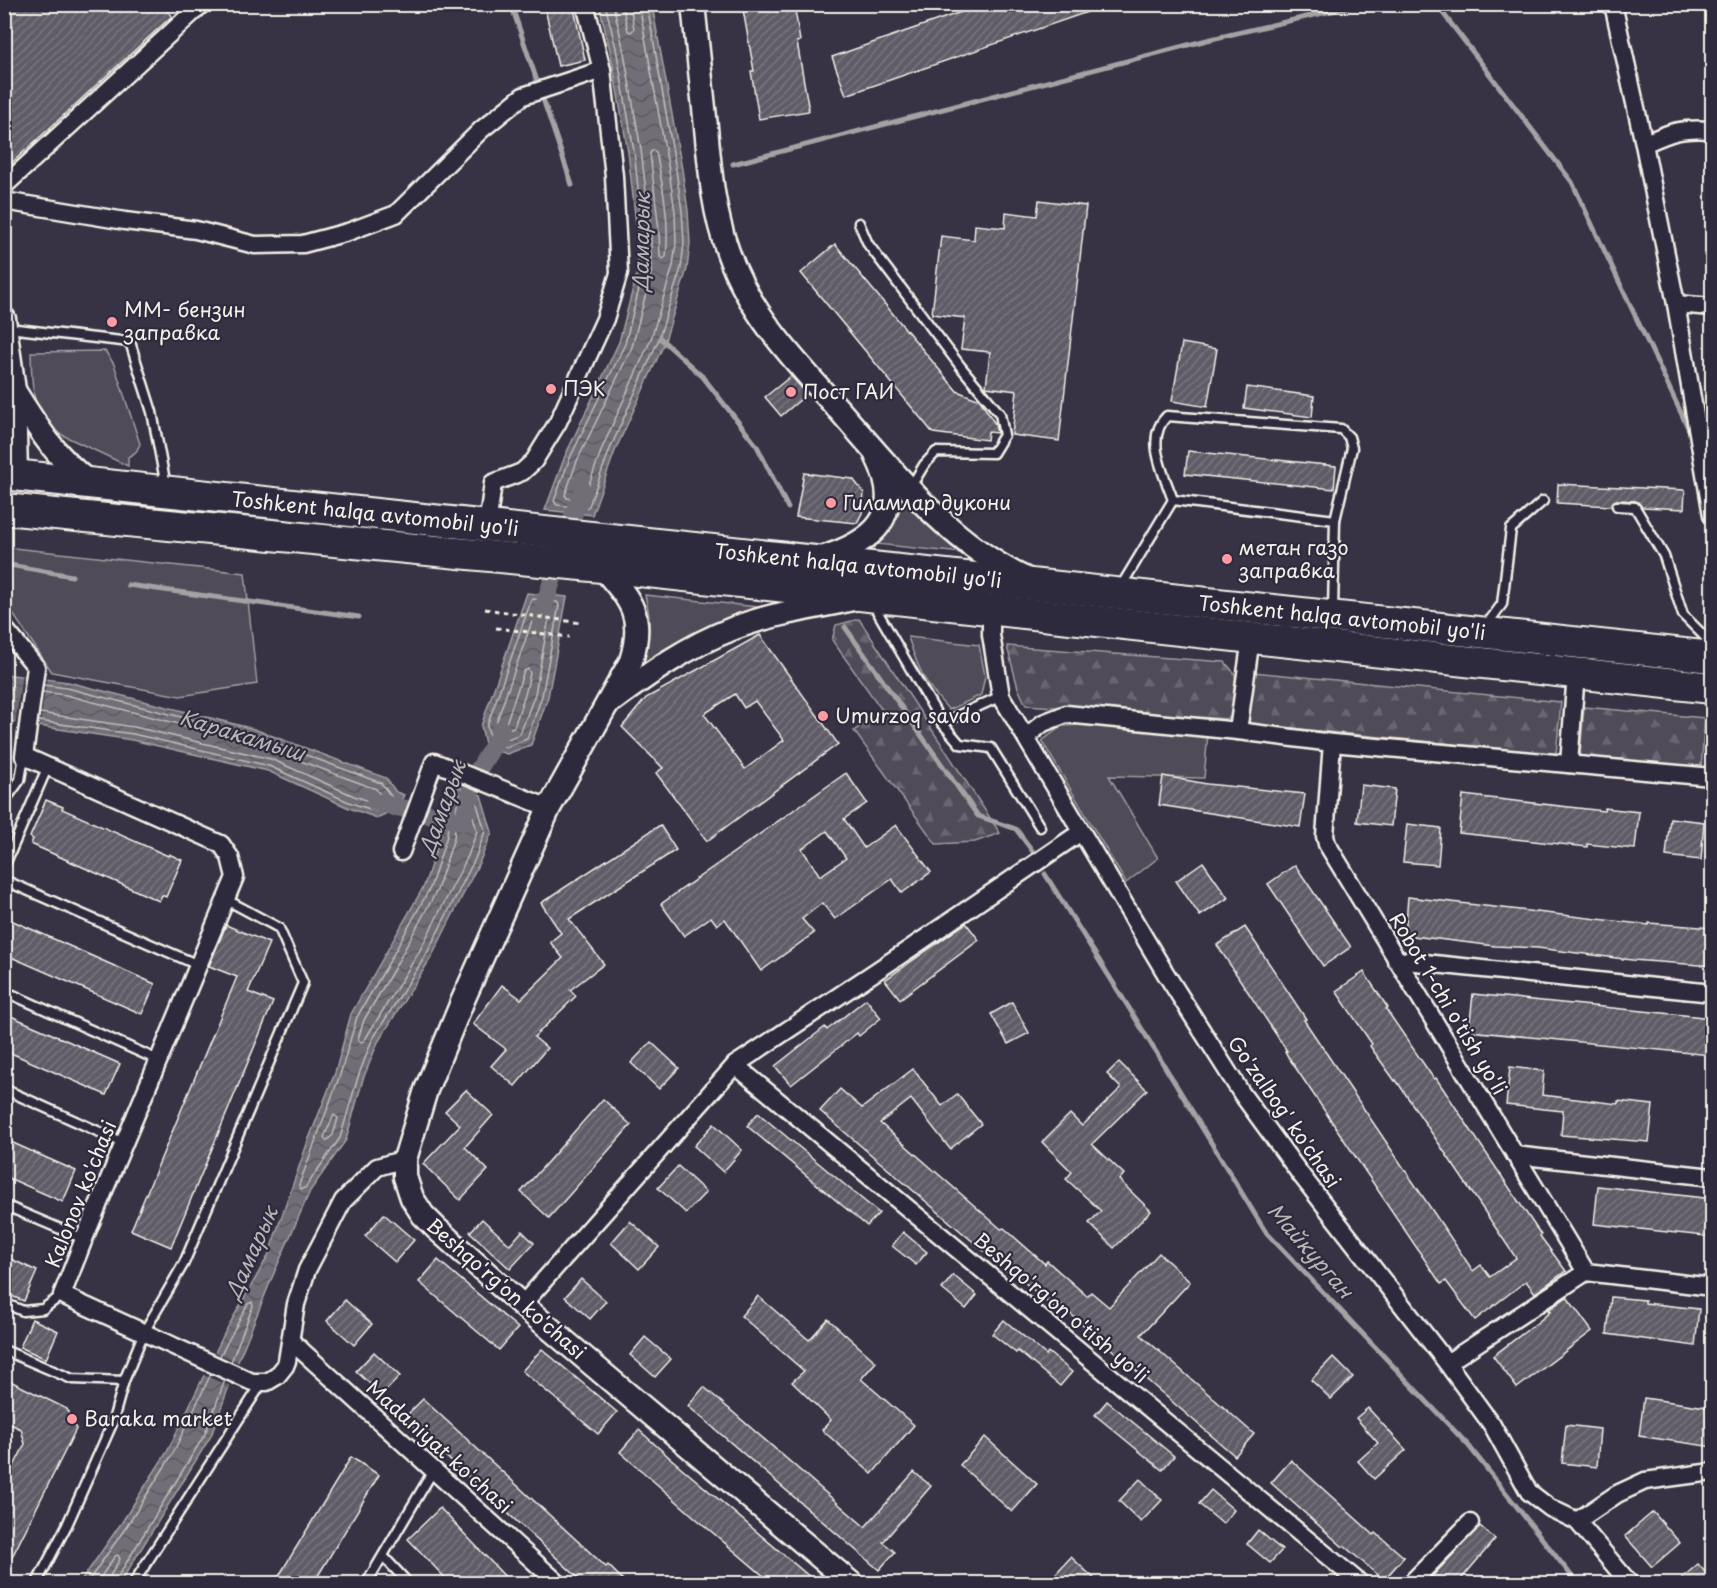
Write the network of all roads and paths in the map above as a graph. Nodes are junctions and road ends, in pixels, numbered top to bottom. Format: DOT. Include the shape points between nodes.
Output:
graph roads {
  1 [pos="202,4"];
  2 [pos="585,4"];
  3 [pos="693,4"];
  4 [pos="1613,4"];
  5 [pos="602,70"];
  6 [pos="1713,130"];
  7 [pos="1644,144"];
  8 [pos="4,186"];
  9 [pos="4,201"];
  10 [pos="859,223"];
  11 [pos="1676,304"];
  12 [pos="1713,307"];
  13 [pos="5,324"];
  14 [pos="14,390"];
  15 [pos="4,411"];
  16 [pos="871,446"];
  17 [pos="10,474"];
  18 [pos="90,483"];
  19 [pos="910,488"];
  20 [pos="168,492"];
  21 [pos="1173,500"];
  22 [pos="1543,501"];
  23 [pos="1617,506"];
  24 [pos="9,509"];
  25 [pos="1713,515"];
  26 [pos="1335,520"];
  27 [pos="498,527"];
  28 [pos="605,553"];
  29 [pos="813,561"];
  30 [pos="1040,586"];
  31 [pos="1117,594"];
  32 [pos="868,596"];
  33 [pos="1195,602"];
  34 [pos="485,609"];
  35 [pos="992,609"];
  36 [pos="1332,617"];
  37 [pos="581,623"];
  38 [pos="4,628"];
  39 [pos="496,628"];
  40 [pos="1191,631"];
  41 [pos="1481,632"];
  42 [pos="569,637"];
  43 [pos="1251,638"];
  44 [pos="1713,644"];
  45 [pos="1713,657"];
  46 [pos="1576,673"];
  47 [pos="1713,688"];
  48 [pos="1001,696"];
  49 [pos="606,704"];
  50 [pos="942,723"];
  51 [pos="1238,731"];
  52 [pos="1026,737"];
  53 [pos="1332,744"];
  54 [pos="25,751"];
  55 [pos="1569,764"];
  56 [pos="48,766"];
  57 [pos="1712,776"];
  58 [pos="4,802"];
  59 [pos="549,808"];
  60 [pos="1040,827"];
  61 [pos="1081,832"];
  62 [pos="401,852"];
  63 [pos="4,867"];
  64 [pos="4,880"];
  65 [pos="225,899"];
  66 [pos="1396,960"];
  67 [pos="198,965"];
  68 [pos="4,991"];
  69 [pos="1713,993"];
  70 [pos="159,1060"];
  71 [pos="735,1065"];
  72 [pos="4,1089"];
  73 [pos="124,1143"];
  74 [pos="1515,1155"];
  75 [pos="405,1159"];
  76 [pos="1713,1177"];
  77 [pos="4,1204"];
  78 [pos="84,1239"];
  79 [pos="1586,1272"];
  80 [pos="1713,1287"];
  81 [pos="62,1295"];
  82 [pos="4,1303"];
  83 [pos="522,1305"];
  84 [pos="144,1332"];
  85 [pos="291,1341"];
  86 [pos="4,1350"];
  87 [pos="1447,1363"];
  88 [pos="124,1380"];
  89 [pos="257,1383"];
  90 [pos="433,1471"];
  91 [pos="1713,1472"];
  92 [pos="1577,1521"];
  93 [pos="1470,1523"];
  94 [pos="383,1556"];
  95 [pos="36,1584"];
  96 [pos="133,1584"];
  97 [pos="366,1584"];
  98 [pos="410,1584"];
  99 [pos="559,1584"];
  100 [pos="852,1584"];
  101 [pos="1361,1584"];
  102 [pos="1410,1584"];
  103 [pos="1630,1584"];
  1 -- 8 [label="street"];
  2 -- 5 [label="street"];
  3 -- 16 [label="main road" via="712,193 734,269 772,333"];
  4 -- 7 [label="street"];
  5 -- 9 [label="street" via="523,96 481,130 396,214 303,244 255,245 196,230"];
  5 -- 27 [label="street" via="620,273 558,422 534,461 522,472 493,483"];
  6 -- 7 [label="street" via="1688,128"];
  7 -- 11 [label="street"];
  10 -- 19 [label="lane" via="868,244 1000,414 1004,435 993,453 936,452"];
  11 -- 12 [label="street"];
  11 -- 25 [label="street"];
  13 -- 14 [label="main road"];
  13 -- 20 [label="lane" via="130,342 152,412"];
  14 -- 15 [label="main road"];
  14 -- 17 [label="main road"];
  14 -- 18 [label="main road" via="53,450"];
  16 -- 19 [label="main road"];
  16 -- 29 [label="main road" via="885,481 888,499 884,517 857,545"];
  17 -- 18 [label="highway, Toshkent halqa avtomobil yo'li"];
  17 -- 24 [label="highway"];
  18 -- 20 [label="highway, Toshkent halqa avtomobil yo'li"];
  19 -- 30 [label="main road" via="987,558"];
  20 -- 27 [label="highway, Toshkent halqa avtomobil yo'li"];
  21 -- 26 [label="lane"];
  21 -- 26 [label="lane" via="1157,452 1156,435 1167,416 1341,429 1352,448"];
  21 -- 31 [label="lane"];
  22 -- 41 [label="lane" via="1511,529 1502,604"];
  23 -- 44 [label="lane" via="1635,507 1664,556 1683,615"];
  24 -- 28 [label="highway, Toshkent halqa avtomobil yo'li" via="507,558"];
  26 -- 36 [label="lane"];
  27 -- 28 [label="highway, Toshkent halqa avtomobil yo'li"];
  28 -- 29 [label="highway, Toshkent halqa avtomobil yo'li"];
  28 -- 32 [label="highway, Toshkent halqa avtomobil yo'li"];
  28 -- 49 [label="main road, Beshqo'rg'on ko'chasi" via="637,623 631,661"];
  29 -- 30 [label="highway, Toshkent halqa avtomobil yo'li"];
  30 -- 31 [label="highway, Toshkent halqa avtomobil yo'li"];
  31 -- 33 [label="highway, Toshkent halqa avtomobil yo'li"];
  32 -- 35 [label="highway, Toshkent halqa avtomobil yo'li"];
  32 -- 49 [label="main road, Beshqo'rg'on ko'chasi" via="730,629 655,669"];
  32 -- 50 [label="lane"];
  33 -- 36 [label="highway, Toshkent halqa avtomobil yo'li"];
  33 -- 40 [label="highway"];
  34 -- 37 [label="path"];
  35 -- 40 [label="highway, Toshkent halqa avtomobil yo'li"];
  35 -- 48 [label="street, Go'zalbog' ko'chasi" via="991,635"];
  36 -- 41 [label="highway, Toshkent halqa avtomobil yo'li"];
  38 -- 54 [label="street" via="36,667"];
  39 -- 42 [label="path"];
  40 -- 43 [label="highway, Toshkent halqa avtomobil yo'li"];
  41 -- 45 [label="highway, Toshkent halqa avtomobil yo'li"];
  43 -- 46 [label="highway, Toshkent halqa avtomobil yo'li"];
  43 -- 51 [label="street"];
  46 -- 47 [label="highway, Toshkent halqa avtomobil yo'li"];
  46 -- 55 [label="street"];
  48 -- 50 [label="lane"];
  48 -- 52 [label="street, Go'zalbog' ko'chasi"];
  49 -- 59 [label="main road, Beshqo'rg'on ko'chasi"];
  50 -- 60 [label="lane" via="960,744 991,748"];
  51 -- 52 [label="street" via="1066,714 1043,723"];
  51 -- 53 [label="street"];
  52 -- 61 [label="street, Go'zalbog' ko'chasi"];
  53 -- 55 [label="street"];
  53 -- 66 [label="street, Robot 1-chi o'tish yo'li" via="1327,844"];
  54 -- 56 [label="street, Kalonov ko'chasi"];
  54 -- 58 [label="lane" via="20,780"];
  55 -- 57 [label="street"];
  56 -- 63 [label="lane"];
  56 -- 65 [label="street, Kalonov ko'chasi" via="221,844 230,857 235,877"];
  59 -- 62 [label="street" via="434,762"];
  59 -- 75 [label="main road, Beshqo'rg'on ko'chasi" via="426,1090"];
  61 -- 71 [label="street"];
  61 -- 87 [label="street, Go'zalbog' ko'chasi" via="1242,1094"];
  64 -- 67 [label="lane"];
  65 -- 67 [label="street, Kalonov ko'chasi"];
  65 -- 84 [label="lane" via="279,928 303,983 184,1263"];
  66 -- 69 [label="street"];
  66 -- 74 [label="street, Robot 1-chi o'tish yo'li"];
  67 -- 70 [label="street, Kalonov ko'chasi"];
  68 -- 70 [label="lane"];
  70 -- 73 [label="street, Kalonov ko'chasi"];
  71 -- 83 [label="street"];
  71 -- 101 [label="street, Beshqo'rg'on o'tish yo'li"];
  72 -- 73 [label="lane"];
  73 -- 78 [label="street, Kalonov ko'chasi"];
  74 -- 76 [label="street"];
  74 -- 79 [label="street, Robot 1-chi o'tish yo'li"];
  75 -- 83 [label="main road, Beshqo'rg'on ko'chasi" via="408,1187 423,1215"];
  75 -- 85 [label="street" via="376,1167 344,1201 307,1270 296,1304"];
  77 -- 78 [label="lane"];
  78 -- 81 [label="street, Kalonov ko'chasi"];
  79 -- 80 [label="street"];
  79 -- 87 [label="street"];
  81 -- 82 [label="lane" via="44,1310 23,1311"];
  81 -- 84 [label="street, Kalonov ko'chasi"];
  83 -- 100 [label="main road, Beshqo'rg'on ko'chasi"];
  84 -- 88 [label="lane"];
  84 -- 89 [label="street, Kalonov ko'chasi"];
  85 -- 89 [label="street" via="282,1371 273,1379"];
  85 -- 90 [label="street, Madaniyat ko'chasi"];
  86 -- 88 [label="lane" via="72,1378"];
  87 -- 92 [label="street, Go'zalbog' ko'chasi" via="1492,1425 1529,1492"];
  88 -- 95 [label="lane" via="112,1424"];
  89 -- 96 [label="lane"];
  90 -- 94 [label="lane"];
  90 -- 99 [label="street, Madaniyat ko'chasi"];
  91 -- 92 [label="street" via="1645,1481"];
  92 -- 103 [label="street, Go'zalbog' ko'chasi"];
  93 -- 102 [label="street"];
  94 -- 97 [label="lane"];
  94 -- 98 [label="lane"];
}
